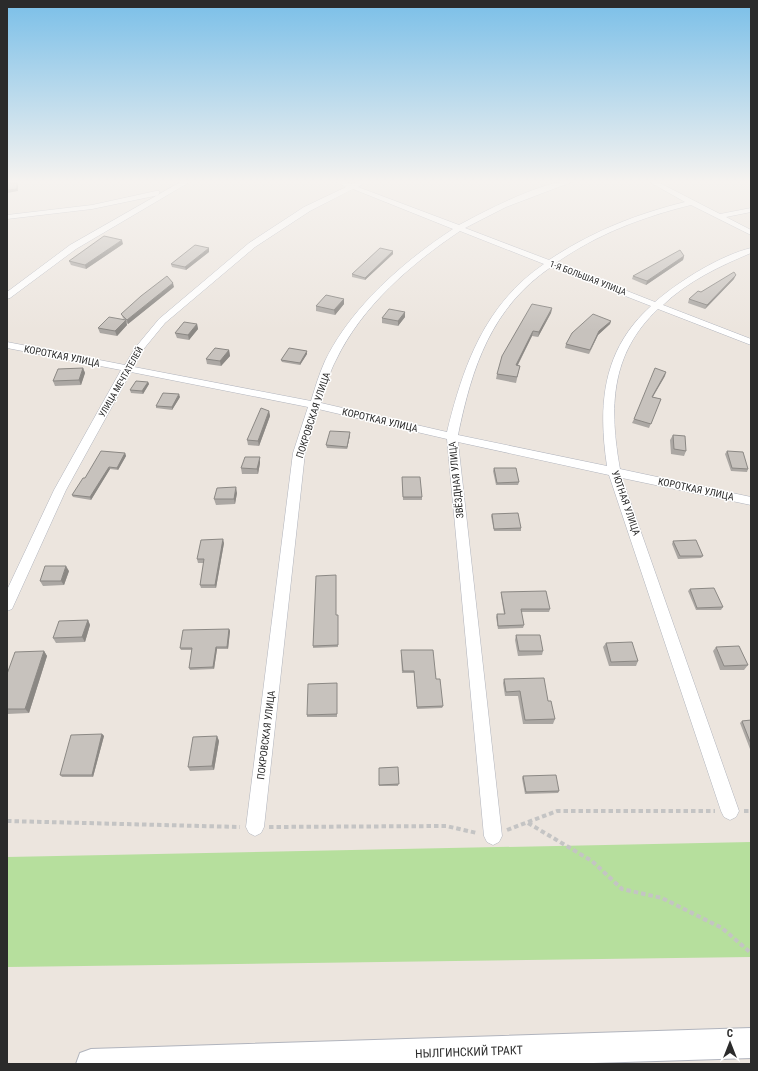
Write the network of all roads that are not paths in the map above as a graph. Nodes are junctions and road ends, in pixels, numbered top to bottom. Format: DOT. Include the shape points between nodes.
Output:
graph roads {
  1 [pos="101,230"];
  2 [pos="275,230"];
  3 [pos="456,230"];
  4 [pos="464,230"];
  5 [pos="610,230"];
  6 [pos="751,250"];
  7 [pos="549,263"];
  8 [pos="7,296"];
  9 [pos="657,305"];
  10 [pos="751,342"];
  11 [pos="7,345"];
  12 [pos="127,368"];
  13 [pos="314,405"];
  14 [pos="452,437"];
  15 [pos="614,471"];
  16 [pos="751,501"];
  17 [pos="7,605"];
  18 [pos="730,811"];
  19 [pos="255,827"];
  20 [pos="493,836"];
  21 [pos="751,1043"];
  22 [pos="220,1061"];
  23 [pos="91,1064"];
  1 -- 8 [label="street" via="73,246"];
  2 -- 12 [label="street, УЛИЦА МЕЧТАТЕЛЕЙ" via="252,245 162,321"];
  3 -- 13 [label="street, ПОКРОВСКАЯ УЛИЦА" via="408,268 360,314 332,356"];
  4 -- 7 [label="street, 1-Я БОЛЬШАЯ УЛИЦА"];
  5 -- 7 [label="street, ЗВЁЗДНАЯ УЛИЦА"];
  6 -- 9 [label="street, УЮТНАЯ УЛИЦА" via="697,275"];
  7 -- 9 [label="street, 1-Я БОЛЬШАЯ УЛИЦА"];
  7 -- 14 [label="street, ЗВЁЗДНАЯ УЛИЦА" via="515,292 480,344 464,384"];
  9 -- 10 [label="street, 1-Я БОЛЬШАЯ УЛИЦА"];
  9 -- 15 [label="street, УЮТНАЯ УЛИЦА" via="637,324 622,349 612,377 609,403 610,445"];
  11 -- 12 [label="street, КОРОТКАЯ УЛИЦА"];
  12 -- 13 [label="street, КОРОТКАЯ УЛИЦА"];
  12 -- 17 [label="street, УЛИЦА МЕЧТАТЕЛЕЙ" via="60,490"];
  13 -- 14 [label="street, КОРОТКАЯ УЛИЦА"];
  13 -- 19 [label="street, ПОКРОВСКАЯ УЛИЦА" via="299,453"];
  14 -- 15 [label="street, КОРОТКАЯ УЛИЦА"];
  14 -- 20 [label="street, ЗВЁЗДНАЯ УЛИЦА"];
  15 -- 16 [label="street, КОРОТКАЯ УЛИЦА"];
  15 -- 18 [label="street, УЮТНАЯ УЛИЦА"];
  21 -- 22 [label="main road, НЫЛГИНСКИЙ ТРАКТ"];
  22 -- 23 [label="main road, НЫЛГИНСКИЙ ТРАКТ"];
}
